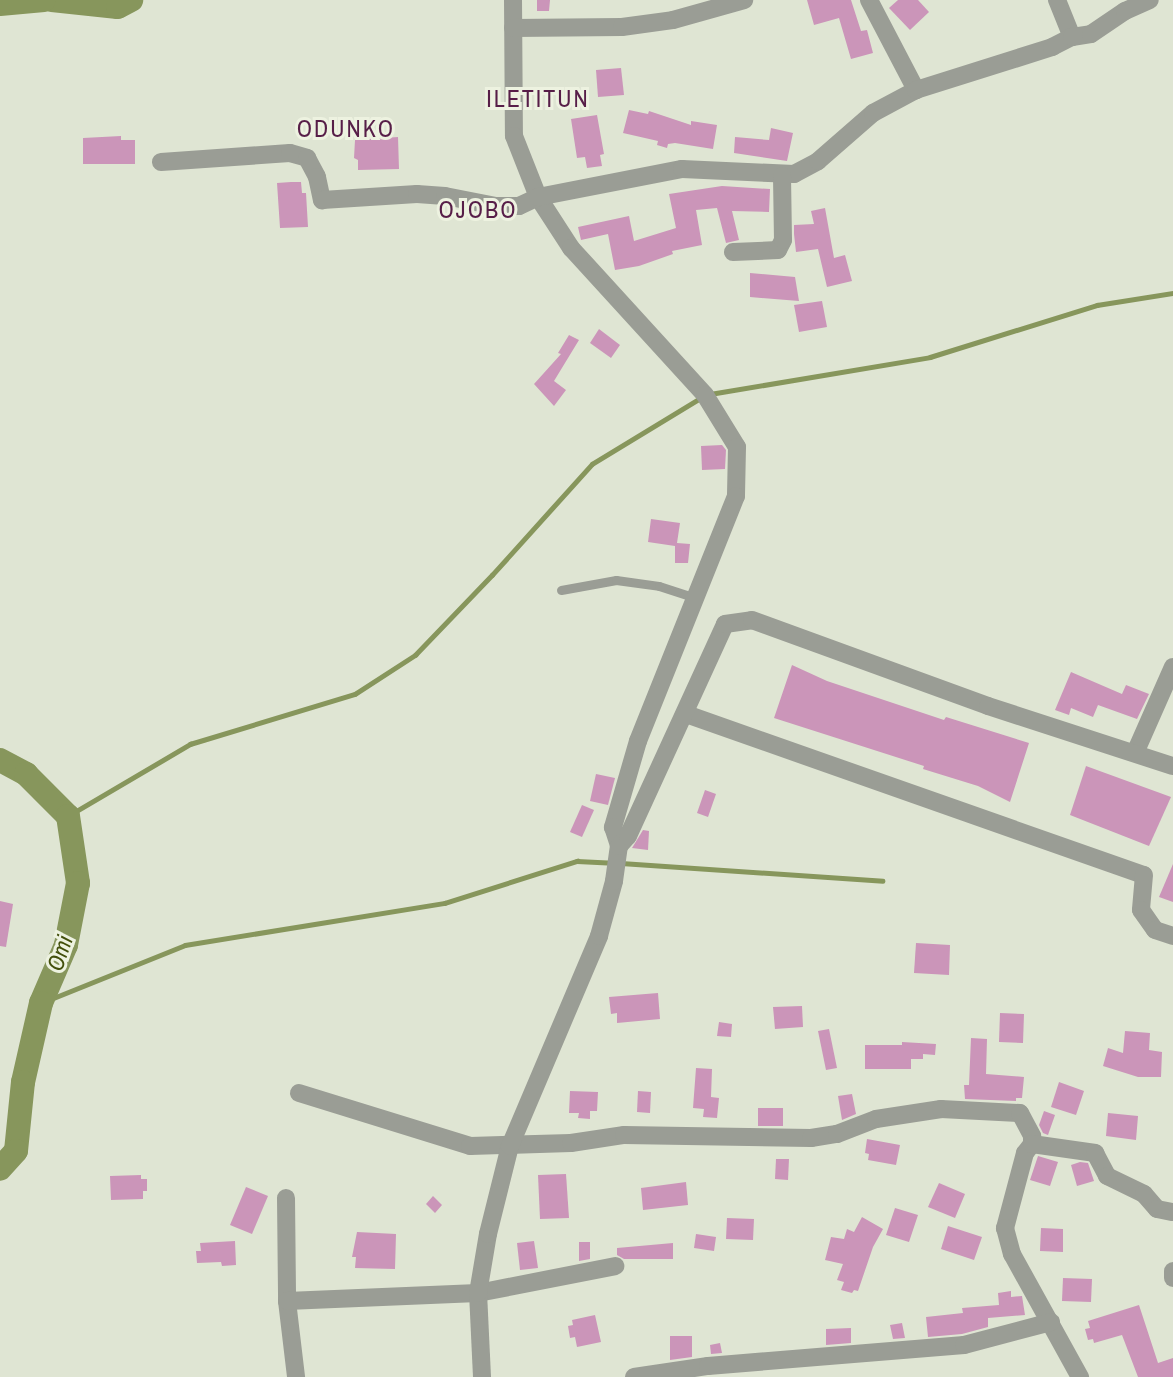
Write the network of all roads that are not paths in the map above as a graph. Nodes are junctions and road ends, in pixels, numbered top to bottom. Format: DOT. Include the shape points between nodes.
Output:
graph roads {
  1 [pos="513,0"];
  2 [pos="744,0"];
  3 [pos="869,0"];
  4 [pos="1057,0"];
  5 [pos="1150,0"];
  6 [pos="513,28"];
  7 [pos="1072,37"];
  8 [pos="916,90"];
  9 [pos="160,162"];
  10 [pos="782,176"];
  11 [pos="538,197"];
  12 [pos="733,252"];
  13 [pos="561,590"];
  14 [pos="695,598"];
  15 [pos="1173,667"];
  16 [pos="686,714"];
  17 [pos="1135,753"];
  18 [pos="1173,766"];
  19 [pos="618,853"];
  20 [pos="1173,936"];
  21 [pos="299,1093"];
  22 [pos="1032,1144"];
  23 [pos="510,1146"];
  24 [pos="286,1198"];
  25 [pos="1173,1212"];
  26 [pos="615,1266"];
  27 [pos="1173,1271"];
  28 [pos="1173,1278"];
  29 [pos="478,1293"];
  30 [pos="288,1301"];
  31 [pos="1051,1322"];
  32 [pos="296,1377"];
  33 [pos="482,1377"];
  34 [pos="634,1377"];
  35 [pos="1080,1377"];
  1 -- 6 [label="street"];
  2 -- 6 [label="street" via="673,20 622,27"];
  3 -- 8 [label="street"];
  4 -- 7 [label="street"];
  5 -- 7 [label="street" via="1091,34"];
  6 -- 11 [label="street" via="514,136"];
  7 -- 8 [label="street"];
  8 -- 10 [label="street" via="873,113 806,169"];
  9 -- 11 [label="street" via="290,153 307,158 322,200 417,194 519,206"];
  10 -- 11 [label="street" via="682,169"];
  10 -- 12 [label="street" via="783,240 778,250"];
  11 -- 14 [label="street" via="571,248 705,395 737,447 736,496"];
  13 -- 14 [label="lane" via="616,580 659,586"];
  14 -- 19 [label="street" via="619,802 612,827"];
  15 -- 17 [label="street"];
  16 -- 17 [label="street" via="725,624 752,620 988,706"];
  16 -- 19 [label="street"];
  16 -- 20 [label="street" via="1144,875 1141,910 1156,930"];
  17 -- 18 [label="street"];
  19 -- 23 [label="street" via="599,936"];
  21 -- 23 [label="street" via="470,1146"];
  22 -- 23 [label="street" via="1020,1113 942,1109 876,1119 811,1138 624,1135"];
  22 -- 25 [label="street" via="1095,1153 1107,1176 1144,1194 1157,1209"];
  22 -- 31 [label="street" via="1025,1153 1006,1228 1012,1254"];
  23 -- 29 [label="street"];
  24 -- 30 [label="street"];
  26 -- 29 [label="street"];
  27 -- 28 [label="street"];
  29 -- 30 [label="street"];
  29 -- 33 [label="street"];
  30 -- 32 [label="street"];
  31 -- 34 [label="street" via="964,1345 708,1366"];
  31 -- 35 [label="street"];
}
